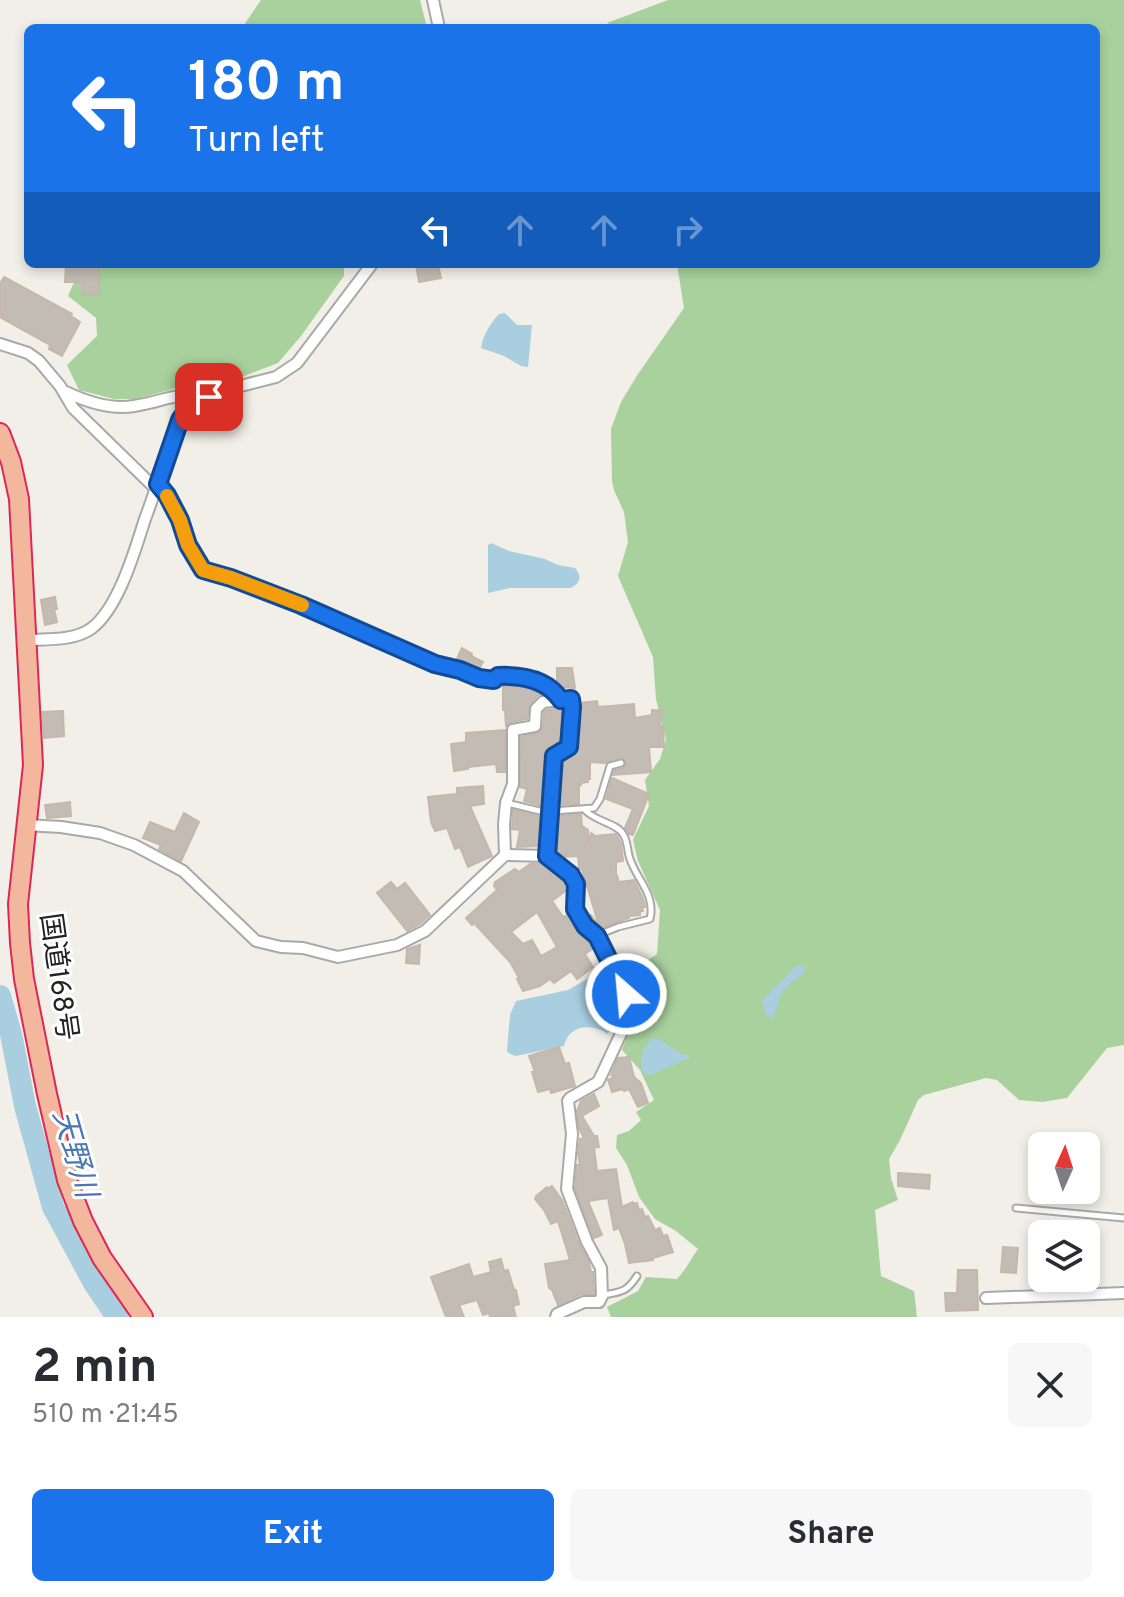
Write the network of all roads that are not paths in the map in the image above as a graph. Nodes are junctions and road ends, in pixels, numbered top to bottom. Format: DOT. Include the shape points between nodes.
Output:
graph roads {
  1 [pos="433,0"];
  2 [pos="438,24"];
  3 [pos="369,268"];
  4 [pos="0,344"];
  5 [pos="64,391"];
  6 [pos="209,397"];
  7 [pos="0,433"];
  8 [pos="157,486"];
  9 [pos="27,640"];
  10 [pos="561,700"];
  11 [pos="621,763"];
  12 [pos="506,803"];
  13 [pos="585,810"];
  14 [pos="551,812"];
  15 [pos="25,825"];
  16 [pos="505,855"];
  17 [pos="547,856"];
  18 [pos="597,936"];
  19 [pos="1016,1208"];
  20 [pos="1124,1218"];
  21 [pos="637,1276"];
  22 [pos="1124,1293"];
  23 [pos="602,1296"];
  24 [pos="986,1298"];
  25 [pos="143,1317"];
  26 [pos="556,1317"];
  1 -- 2 [label="street"];
  3 -- 6 [label="street" via="297,363 276,377"];
  4 -- 5 [label="street" via="39,361"];
  5 -- 6 [label="street" via="115,407 194,393"];
  5 -- 8 [label="street" via="73,408"];
  6 -- 8 [label="street" via="191,404 180,420"];
  7 -- 9 [label="highway, 国道168号" via="19,499"];
  8 -- 9 [label="street" via="130,565 103,616 91,629 72,636"];
  8 -- 10 [label="street" via="167,495 203,570 301,605 435,664 479,678 527,678 555,690"];
  9 -- 15 [label="highway, 国道168号" via="33,765"];
  10 -- 12 [label="street" via="543,702 536,709 535,726 513,730 513,784"];
  10 -- 14 [label="street" via="571,699 569,747 554,756"];
  11 -- 13 [label="lane" via="610,766 597,805"];
  12 -- 14 [label="lane"];
  12 -- 16 [label="street"];
  13 -- 14 [label="lane"];
  13 -- 18 [label="lane" via="623,834 652,908 650,919"];
  14 -- 17 [label="street"];
  15 -- 16 [label="street" via="100,833 134,845 183,871 256,941 338,957 397,945 425,931"];
  15 -- 25 [label="highway, 国道168号" via="18,904 24,979 67,1180 102,1258"];
  16 -- 17 [label="street"];
  17 -- 18 [label="street" via="571,875 575,909"];
  18 -- 23 [label="street" via="626,994 624,1027 598,1082 568,1101 572,1134 567,1189 601,1268"];
  19 -- 20 [label="lane"];
  21 -- 23 [label="lane" via="625,1291"];
  22 -- 24 [label="street"];
  23 -- 26 [label="street" via="599,1302 584,1302"];
}
